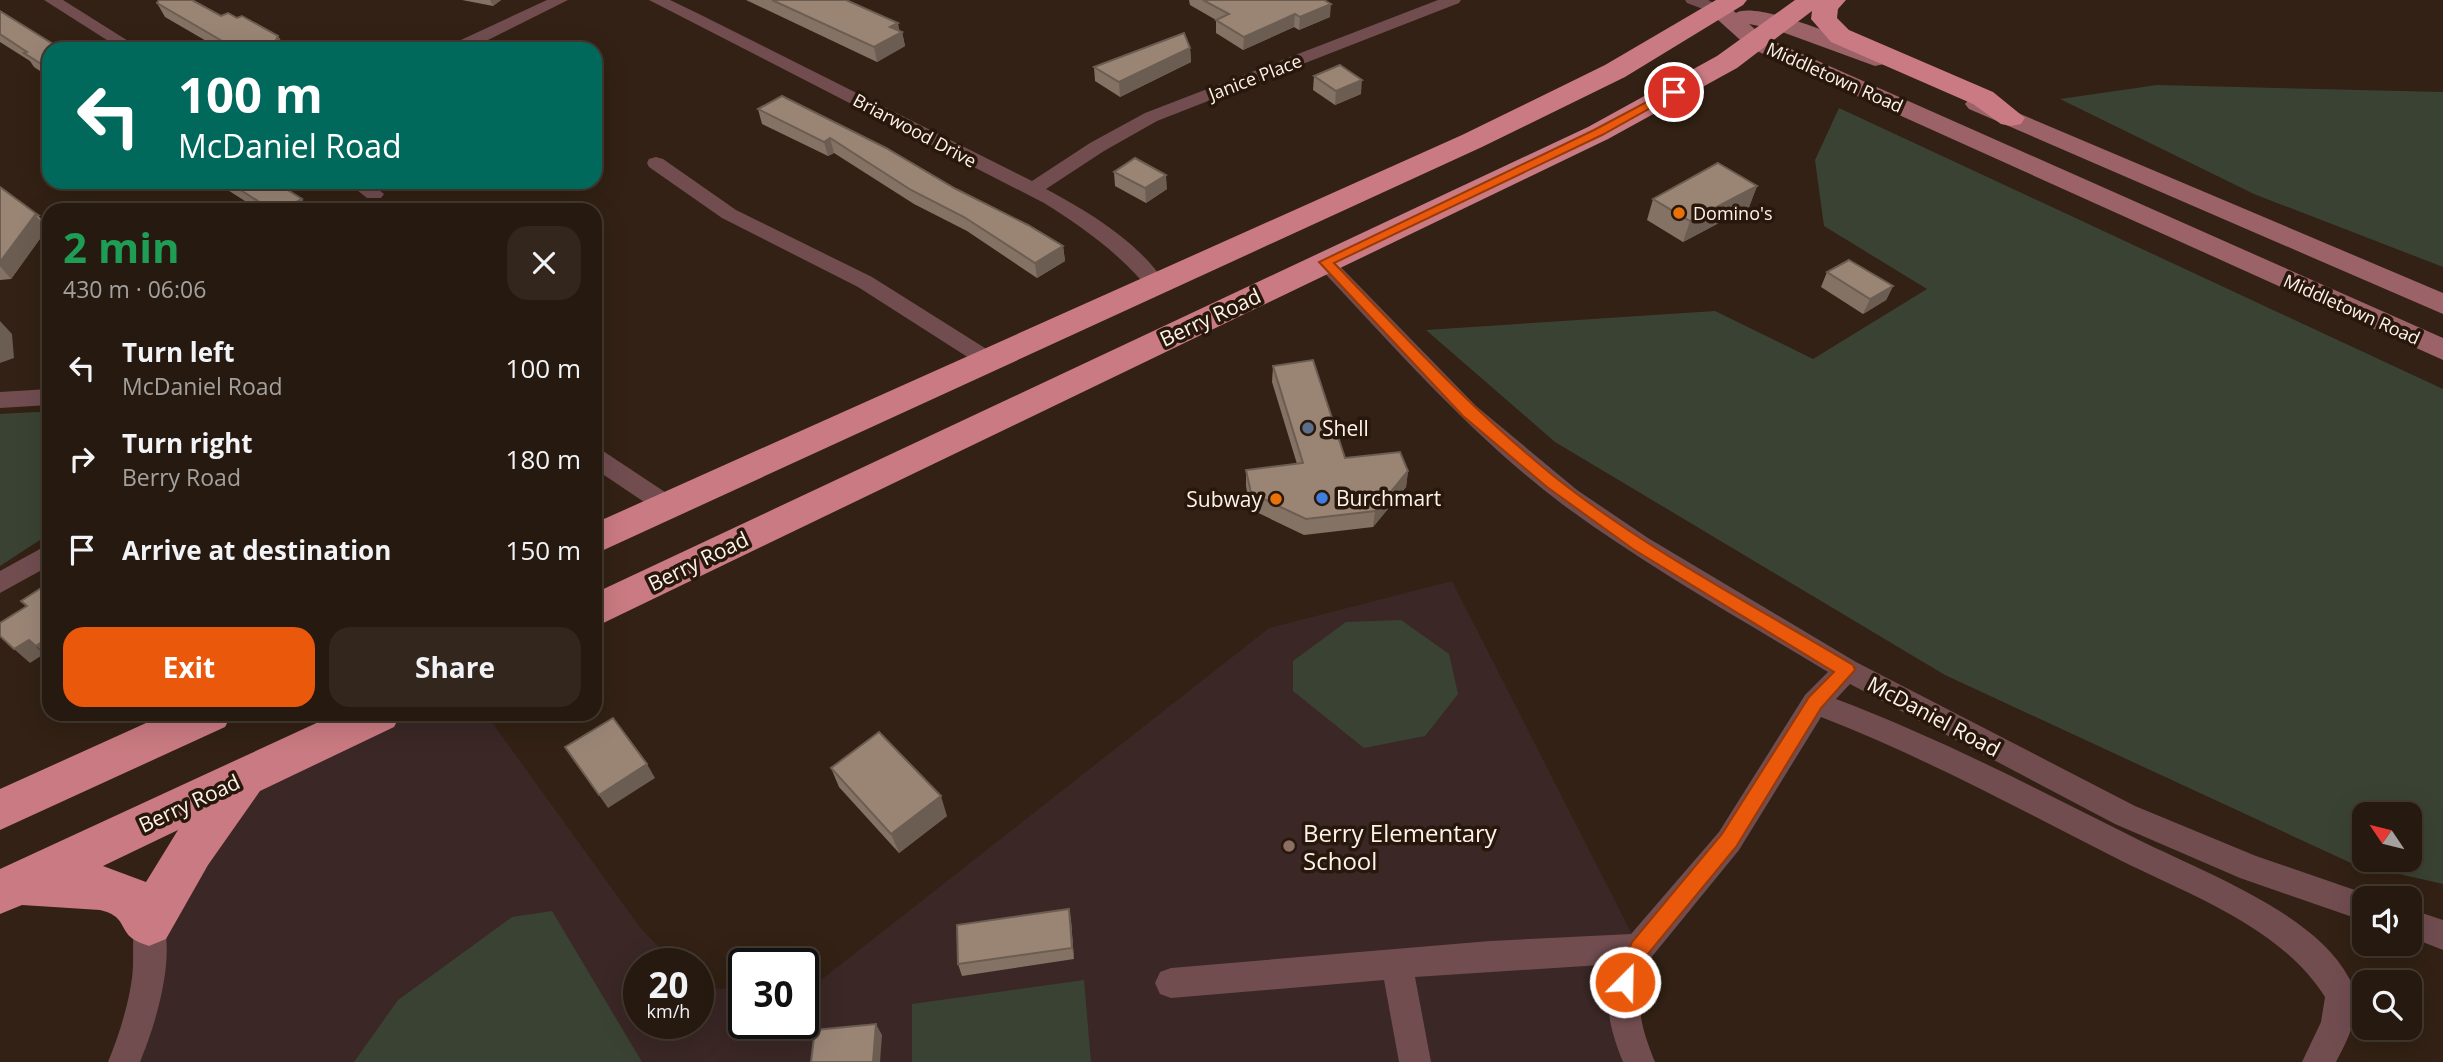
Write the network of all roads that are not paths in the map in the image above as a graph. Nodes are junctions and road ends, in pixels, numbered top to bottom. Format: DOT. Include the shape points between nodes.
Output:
graph roads {
  1 [pos="52,0"];
  2 [pos="560,0"];
  3 [pos="657,0"];
  4 [pos="1453,0"];
  5 [pos="1811,0"];
  6 [pos="1832,0"];
  7 [pos="1715,3"];
  8 [pos="1768,33"];
  9 [pos="121,42"];
  10 [pos="471,42"];
  11 [pos="2011,118"];
  12 [pos="656,163"];
  13 [pos="366,189"];
  14 [pos="1031,190"];
  15 [pos="374,194"];
  16 [pos="1325,262"];
  17 [pos="1156,284"];
  18 [pos="2443,304"];
  19 [pos="2443,350"];
  20 [pos="988,360"];
  21 [pos="42,397"];
  22 [pos="0,400"];
  23 [pos="602,462"];
  24 [pos="818,504"];
  25 [pos="668,506"];
  26 [pos="602,536"];
  27 [pos="42,558"];
  28 [pos="0,583"];
  29 [pos="602,608"];
  30 [pos="1847,670"];
  31 [pos="1815,703"];
  32 [pos="195,721"];
  33 [pos="364,721"];
  34 [pos="247,776"];
  35 [pos="0,810"];
  36 [pos="7,889"];
  37 [pos="2352,903"];
  38 [pos="149,923"];
  39 [pos="2422,927"];
  40 [pos="2443,935"];
  41 [pos="1639,948"];
  42 [pos="1397,964"];
  43 [pos="1171,983"];
  44 [pos="124,1062"];
  45 [pos="1415,1062"];
  46 [pos="1639,1062"];
  47 [pos="2318,1062"];
  1 -- 9 [label="street"];
  2 -- 10 [label="street"];
  3 -- 14 [label="street, Briarwood Drive" via="774,54"];
  4 -- 14 [label="street, Janice Place" via="1151,117"];
  5 -- 8 [label="highway, Berry Road"];
  6 -- 11 [label="highway" via="1824,19 1840,36 1983,98"];
  7 -- 8 [label="main road, Middletown Road"];
  7 -- 17 [label="highway" via="1615,71"];
  8 -- 11 [label="main road, Middletown Road" via="1850,48"];
  8 -- 16 [label="highway, Berry Road" via="1639,112"];
  8 -- 19 [label="main road, Middletown Road"];
  11 -- 18 [label="main road, Middletown Road"];
  12 -- 20 [label="street" via="729,214 865,282"];
  13 -- 15 [label="street"];
  14 -- 17 [label="street, Briarwood Drive" via="1115,244"];
  16 -- 24 [label="highway, Berry Road"];
  16 -- 30 [label="street, McDaniel Road" via="1468,412 1569,496 1639,545"];
  17 -- 20 [label="highway"];
  17 -- 24 [label="highway" via="1171,308 1167,320 1154,330 1014,395"];
  20 -- 25 [label="highway"];
  21 -- 22 [label="street"];
  23 -- 25 [label="street"];
  24 -- 29 [label="highway, Berry Road"];
  25 -- 26 [label="highway"];
  27 -- 28 [label="street"];
  30 -- 31 [label="street"];
  30 -- 37 [label="street, McDaniel Road" via="2125,815 2251,868"];
  31 -- 41 [label="street" via="1729,841"];
  31 -- 47 [label="street" via="2029,798 2199,884 2301,945 2340,990 2342,1007"];
  32 -- 35 [label="highway"];
  33 -- 34 [label="highway, Berry Road"];
  34 -- 36 [label="highway, Berry Road"];
  34 -- 38 [label="highway" via="174,874"];
  36 -- 38 [label="highway" via="60,883 107,889 136,903"];
  38 -- 44 [label="street" via="148,985"];
  39 -- 40 [label="street"];
  41 -- 42 [label="street"];
  41 -- 46 [label="street" via="1625,982 1621,1010"];
  42 -- 43 [label="street"];
  42 -- 45 [label="street"];
}
